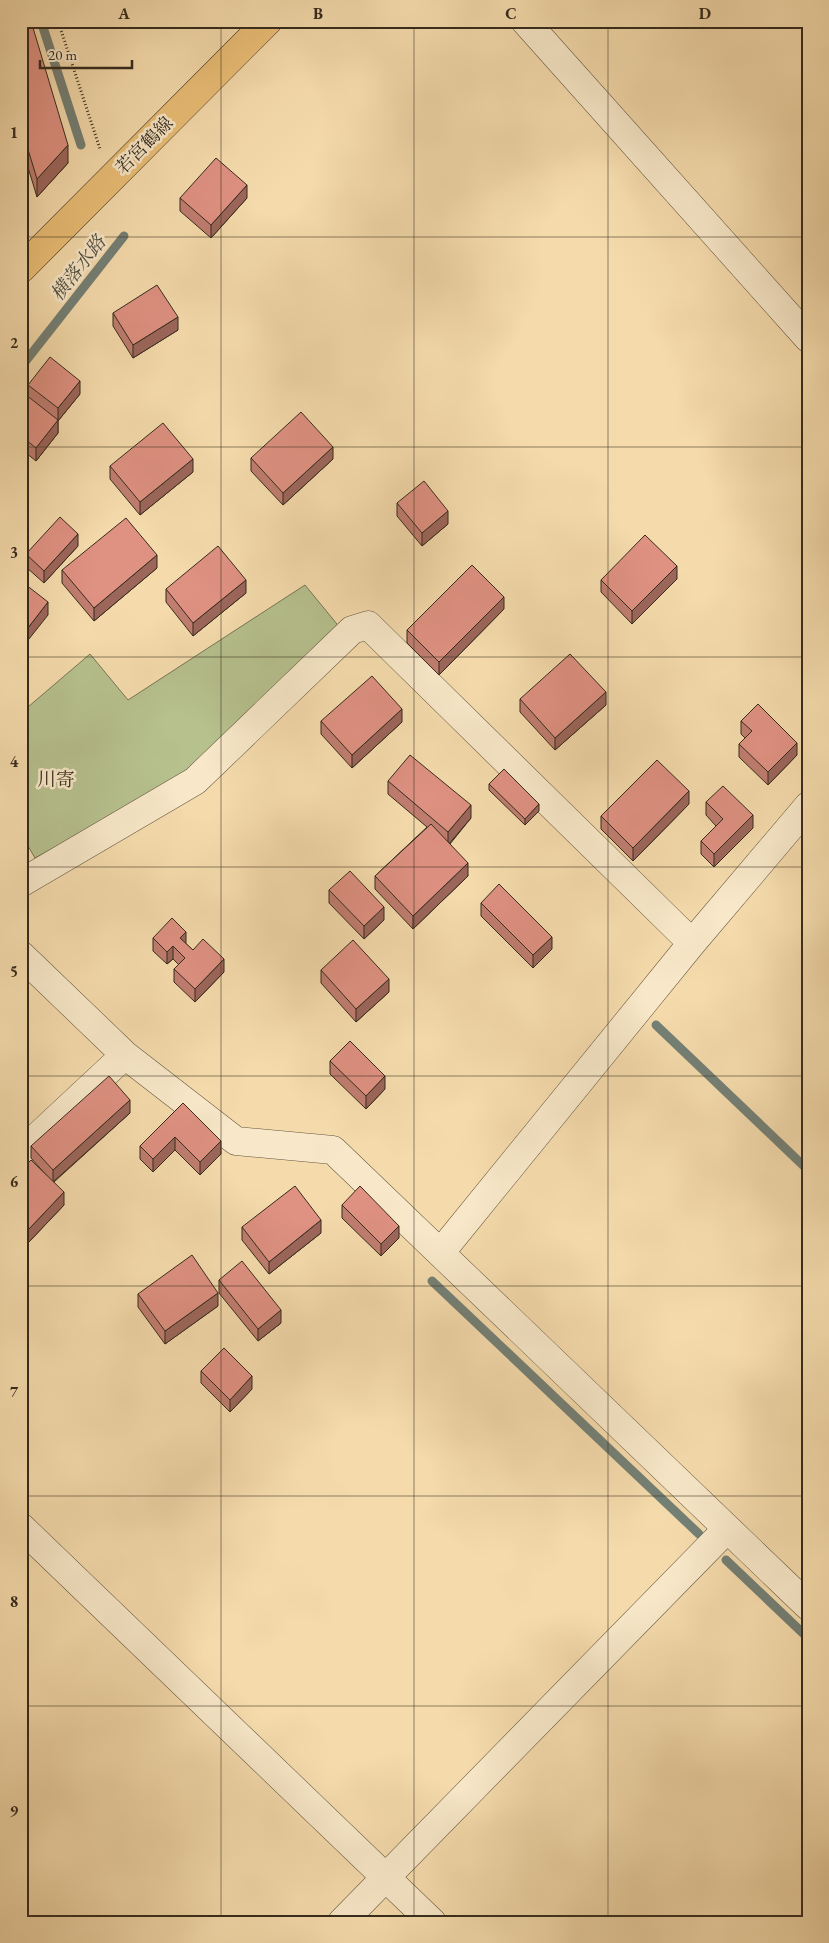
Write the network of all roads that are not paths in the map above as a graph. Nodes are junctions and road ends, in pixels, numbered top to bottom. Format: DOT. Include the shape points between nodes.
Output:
graph roads {
  1 [pos="268,21"];
  2 [pos="525,21"];
  3 [pos="21,269"];
  4 [pos="808,338"];
  5 [pos="808,806"];
  6 [pos="21,883"];
  7 [pos="692,943"];
  8 [pos="21,955"];
  9 [pos="125,1055"];
  10 [pos="21,1152"];
  11 [pos="441,1252"];
  12 [pos="21,1527"];
  13 [pos="726,1530"];
  14 [pos="808,1606"];
  15 [pos="386,1877"];
  16 [pos="342,1922"];
  17 [pos="432,1922"];
  1 -- 3 [label="main road, 若宮鶴線"];
  2 -- 4 [label="street"];
  5 -- 7 [label="street"];
  6 -- 7 [label="street" via="195,780 352,630 368,625"];
  7 -- 11 [label="street"];
  8 -- 9 [label="street"];
  9 -- 10 [label="street"];
  9 -- 11 [label="street" via="236,1141 333,1150"];
  11 -- 13 [label="street"];
  12 -- 15 [label="street"];
  13 -- 14 [label="street"];
  13 -- 15 [label="street"];
  15 -- 16 [label="street"];
  15 -- 17 [label="street"];
}
